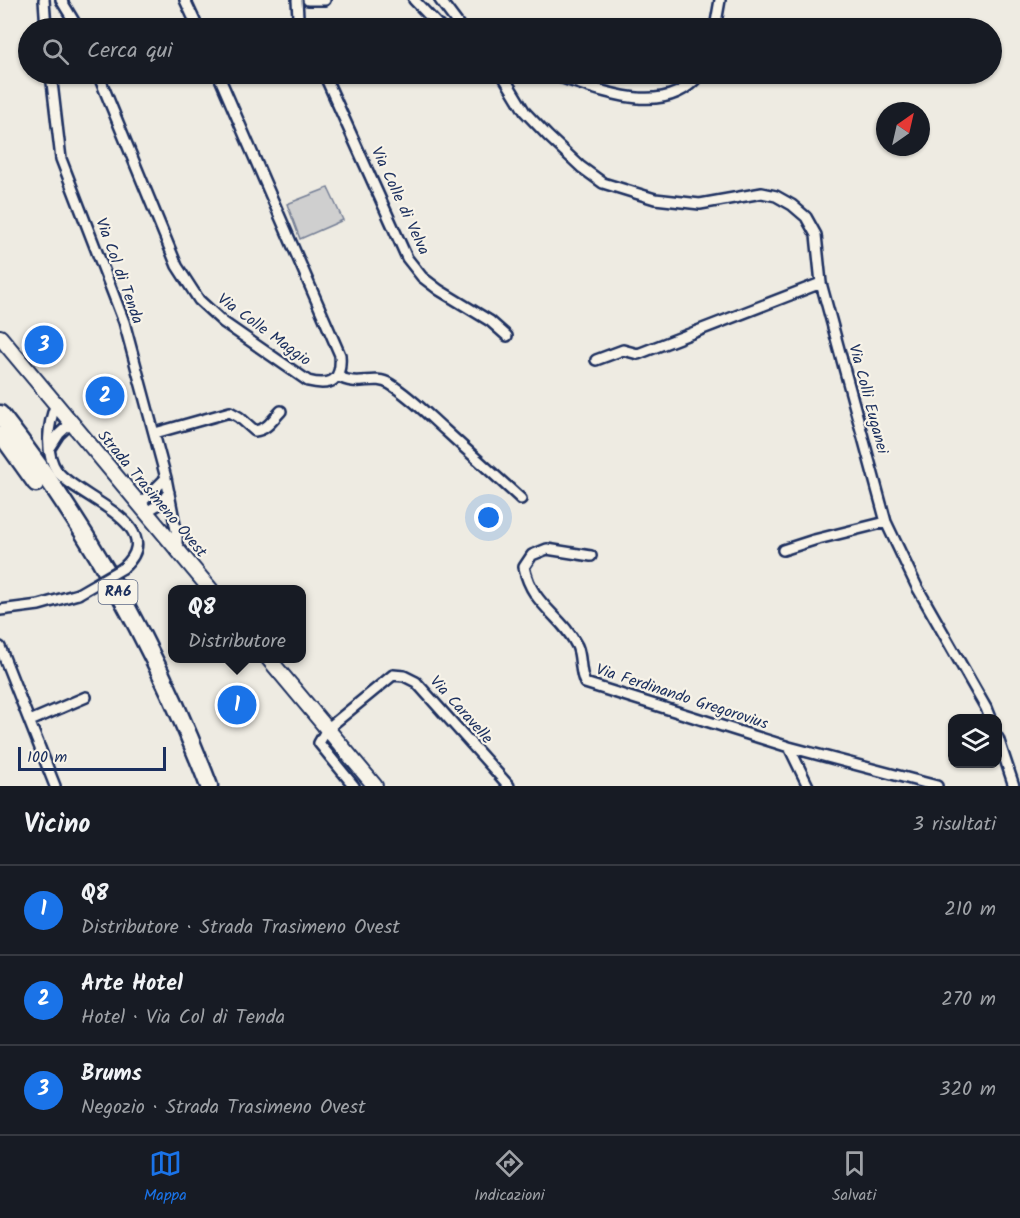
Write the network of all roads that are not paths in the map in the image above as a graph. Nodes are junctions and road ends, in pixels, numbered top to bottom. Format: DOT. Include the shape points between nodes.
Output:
graph roads {
  1 [pos="44,0"];
  2 [pos="61,0"];
  3 [pos="185,0"];
  4 [pos="297,0"];
  5 [pos="308,0"];
  6 [pos="325,0"];
  7 [pos="414,0"];
  8 [pos="440,0"];
  9 [pos="720,0"];
  10 [pos="45,18"];
  11 [pos="72,18"];
  12 [pos="193,18"];
  13 [pos="298,18"];
  14 [pos="431,18"];
  15 [pos="454,18"];
  16 [pos="717,18"];
  17 [pos="52,84"];
  18 [pos="102,84"];
  19 [pos="222,84"];
  20 [pos="329,84"];
  21 [pos="508,84"];
  22 [pos="582,84"];
  23 [pos="691,84"];
  24 [pos="821,283"];
  25 [pos="507,336"];
  26 [pos="0,337"];
  27 [pos="596,360"];
  28 [pos="338,376"];
  29 [pos="56,404"];
  30 [pos="281,411"];
  31 [pos="0,414"];
  32 [pos="71,423"];
  33 [pos="0,433"];
  34 [pos="155,433"];
  35 [pos="50,448"];
  36 [pos="166,478"];
  37 [pos="169,492"];
  38 [pos="521,499"];
  39 [pos="143,508"];
  40 [pos="886,522"];
  41 [pos="177,549"];
  42 [pos="783,550"];
  43 [pos="591,556"];
  44 [pos="207,585"];
  45 [pos="0,610"];
  46 [pos="0,647"];
  47 [pos="272,663"];
  48 [pos="86,697"];
  49 [pos="988,714"];
  50 [pos="30,721"];
  51 [pos="327,729"];
  52 [pos="789,747"];
  53 [pos="1002,750"];
  54 [pos="56,786"];
  55 [pos="197,786"];
  56 [pos="209,786"];
  57 [pos="354,786"];
  58 [pos="375,786"];
  59 [pos="509,786"];
  60 [pos="808,786"];
  61 [pos="937,786"];
  62 [pos="1014,786"];
  1 -- 10 [label="street"];
  2 -- 11 [label="street"];
  3 -- 12 [label="street"];
  4 -- 13 [label="street"];
  5 -- 6 [label="street"];
  7 -- 14 [label="street"];
  8 -- 15 [label="street"];
  9 -- 16 [label="street"];
  17 -- 34 [label="street, Via Col di Tenda" via="61,159 117,301"];
  18 -- 28 [label="street, Via Colle Maggio" via="177,266 204,306 308,381 321,385"];
  19 -- 28 [label="street, Via Colle Maggio" via="340,355"];
  20 -- 25 [label="street, Via Colle di Velva" via="407,258 439,291 490,321"];
  21 -- 24 [label="street, Via Colli Euganei" via="525,112 548,136 603,183 655,200 700,204 762,193 792,205 806,217 816,235"];
  22 -- 23 [label="street" via="643,99 679,92"];
  24 -- 27 [label="street" via="638,354 624,350"];
  24 -- 40 [label="street, Via Colli Euganei"];
  26 -- 29 [label="main road, Strada Trasimeno Ovest"];
  28 -- 38 [label="street" via="356,383 388,382"];
  29 -- 32 [label="main road, Strada Trasimeno Ovest"];
  29 -- 35 [label="street"];
  30 -- 34 [label="street" via="259,431 230,412"];
  31 -- 56 [label="highway, RA6" via="85,535 129,612 190,737"];
  32 -- 35 [label="street"];
  32 -- 39 [label="main road, Strada Trasimeno Ovest"];
  33 -- 55 [label="highway, RA6" via="76,542 121,620 177,733"];
  34 -- 36 [label="street, Via Col di Tenda"];
  35 -- 45 [label="street, bridge" via="53,463 62,476 130,526 136,541 132,560 78,594"];
  36 -- 37 [label="street, Via Col di Tenda"];
  36 -- 39 [label="street"];
  37 -- 39 [label="street" via="161,503"];
  37 -- 41 [label="street, Via Col di Tenda"];
  39 -- 41 [label="main road, Strada Trasimeno Ovest"];
  40 -- 42 [label="street"];
  40 -- 49 [label="street, Via Colli Euganei" via="906,566"];
  41 -- 44 [label="main road, Strada Trasimeno Ovest"];
  43 -- 52 [label="street, Via Ferdinando Gregorovius" via="547,549 532,555 524,567 535,596 578,648 585,683"];
  46 -- 50 [label="street"];
  47 -- 51 [label="main road"];
  48 -- 50 [label="street"];
  50 -- 54 [label="street"];
  51 -- 57 [label="street" via="319,743"];
  51 -- 58 [label="main road"];
  51 -- 59 [label="street, Via Caravelle" via="393,675 404,676 416,682"];
  52 -- 60 [label="street"];
  52 -- 61 [label="street, Via Ferdinando Gregorovius"];
  53 -- 62 [label="street"];
}
